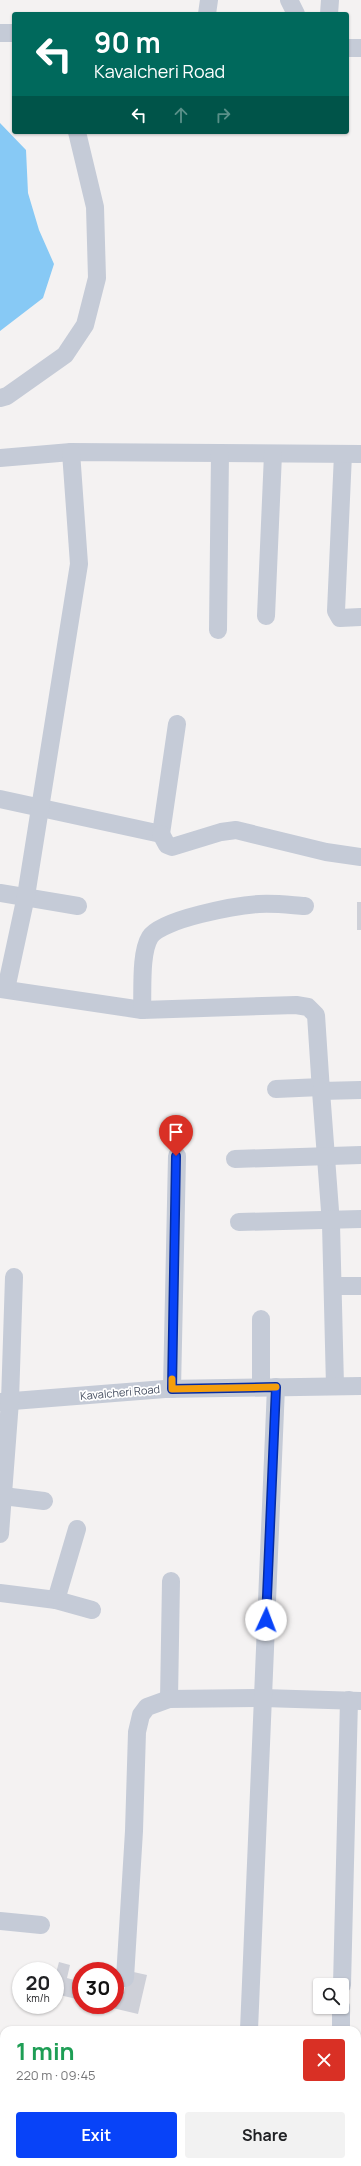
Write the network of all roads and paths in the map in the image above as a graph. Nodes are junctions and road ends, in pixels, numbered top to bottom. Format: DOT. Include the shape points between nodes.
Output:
graph roads {
  1 [pos="209,0"];
  2 [pos="288,0"];
  3 [pos="330,0"];
  4 [pos="207,12"];
  5 [pos="295,12"];
  6 [pos="329,12"];
  7 [pos="0,33"];
  8 [pos="12,33"];
  9 [pos="349,48"];
  10 [pos="361,48"];
  11 [pos="77,134"];
  12 [pos="0,398"];
  13 [pos="71,452"];
  14 [pos="220,453"];
  15 [pos="273,454"];
  16 [pos="352,454"];
  17 [pos="0,458"];
  18 [pos="266,616"];
  19 [pos="361,617"];
  20 [pos="218,630"];
  21 [pos="177,724"];
  22 [pos="0,799"];
  23 [pos="41,808"];
  24 [pos="161,834"];
  25 [pos="361,857"];
  26 [pos="0,893"];
  27 [pos="26,896"];
  28 [pos="78,906"];
  29 [pos="305,906"];
  30 [pos="3,989"];
  31 [pos="142,1010"];
  32 [pos="276,1089"];
  33 [pos="321,1089"];
  34 [pos="361,1090"];
  35 [pos="361,1155"];
  36 [pos="176,1156"];
  37 [pos="325,1156"];
  38 [pos="235,1159"];
  39 [pos="330,1219"];
  40 [pos="361,1219"];
  41 [pos="239,1222"];
  42 [pos="14,1277"];
  43 [pos="333,1286"];
  44 [pos="361,1286"];
  45 [pos="261,1319"];
  46 [pos="335,1386"];
  47 [pos="361,1386"];
  48 [pos="269,1387"];
  49 [pos="172,1389"];
  50 [pos="5,1402"];
  51 [pos="3,1496"];
  52 [pos="44,1500"];
  53 [pos="77,1529"];
  54 [pos="0,1534"];
  55 [pos="171,1581"];
  56 [pos="0,1593"];
  57 [pos="56,1600"];
  58 [pos="92,1610"];
  59 [pos="263,1698"];
  60 [pos="169,1699"];
  61 [pos="355,1701"];
  62 [pos="0,1921"];
  63 [pos="41,1925"];
  64 [pos="124,1978"];
  65 [pos="342,1978"];
  66 [pos="341,2014"];
  67 [pos="249,2026"];
  68 [pos="341,2026"];
  1 -- 4 [label="street"];
  2 -- 5 [label="street"];
  3 -- 6 [label="street"];
  7 -- 8 [label="street"];
  9 -- 10 [label="street"];
  11 -- 12 [label="street" via="95,207 97,278 85,325 65,356 7,396"];
  13 -- 14 [label="street"];
  13 -- 17 [label="street"];
  13 -- 23 [label="street" via="79,564"];
  14 -- 15 [label="street"];
  14 -- 20 [label="street"];
  15 -- 16 [label="street"];
  15 -- 18 [label="street"];
  16 -- 19 [label="street" via="336,611 340,618"];
  21 -- 24 [label="street"];
  22 -- 23 [label="street"];
  23 -- 24 [label="street"];
  23 -- 27 [label="street"];
  24 -- 25 [label="street" via="167,845 172,847 236,830 326,852"];
  26 -- 27 [label="street"];
  27 -- 28 [label="street"];
  27 -- 30 [label="street"];
  29 -- 31 [label="street" via="260,904 221,909 159,930 150,937 147,947"];
  30 -- 31 [label="street"];
  31 -- 33 [label="street" via="296,1005 308,1007 316,1015"];
  32 -- 33 [label="street"];
  33 -- 34 [label="street"];
  33 -- 37 [label="street"];
  35 -- 37 [label="street"];
  36 -- 49 [label="street"];
  37 -- 38 [label="street"];
  37 -- 39 [label="street"];
  39 -- 40 [label="street"];
  39 -- 41 [label="street"];
  39 -- 43 [label="street"];
  42 -- 50 [label="street"];
  43 -- 44 [label="street"];
  43 -- 46 [label="street"];
  45 -- 48 [label="street"];
  46 -- 47 [label="street, Kavalcheri Road"];
  46 -- 48 [label="street, Kavalcheri Road"];
  48 -- 49 [label="street, Kavalcheri Road"];
  48 -- 59 [label="street"];
  49 -- 50 [label="street, Kavalcheri Road"];
  50 -- 51 [label="street"];
  51 -- 52 [label="street"];
  51 -- 54 [label="street"];
  53 -- 57 [label="street"];
  55 -- 60 [label="street"];
  56 -- 57 [label="street"];
  57 -- 58 [label="street"];
  59 -- 60 [label="street"];
  59 -- 61 [label="street"];
  59 -- 67 [label="street" via="256,1798"];
  60 -- 64 [label="street" via="147,1707 141,1716 137,1732 134,1839"];
  61 -- 65 [label="street"];
  62 -- 63 [label="street"];
  66 -- 68 [label="street"];
}
